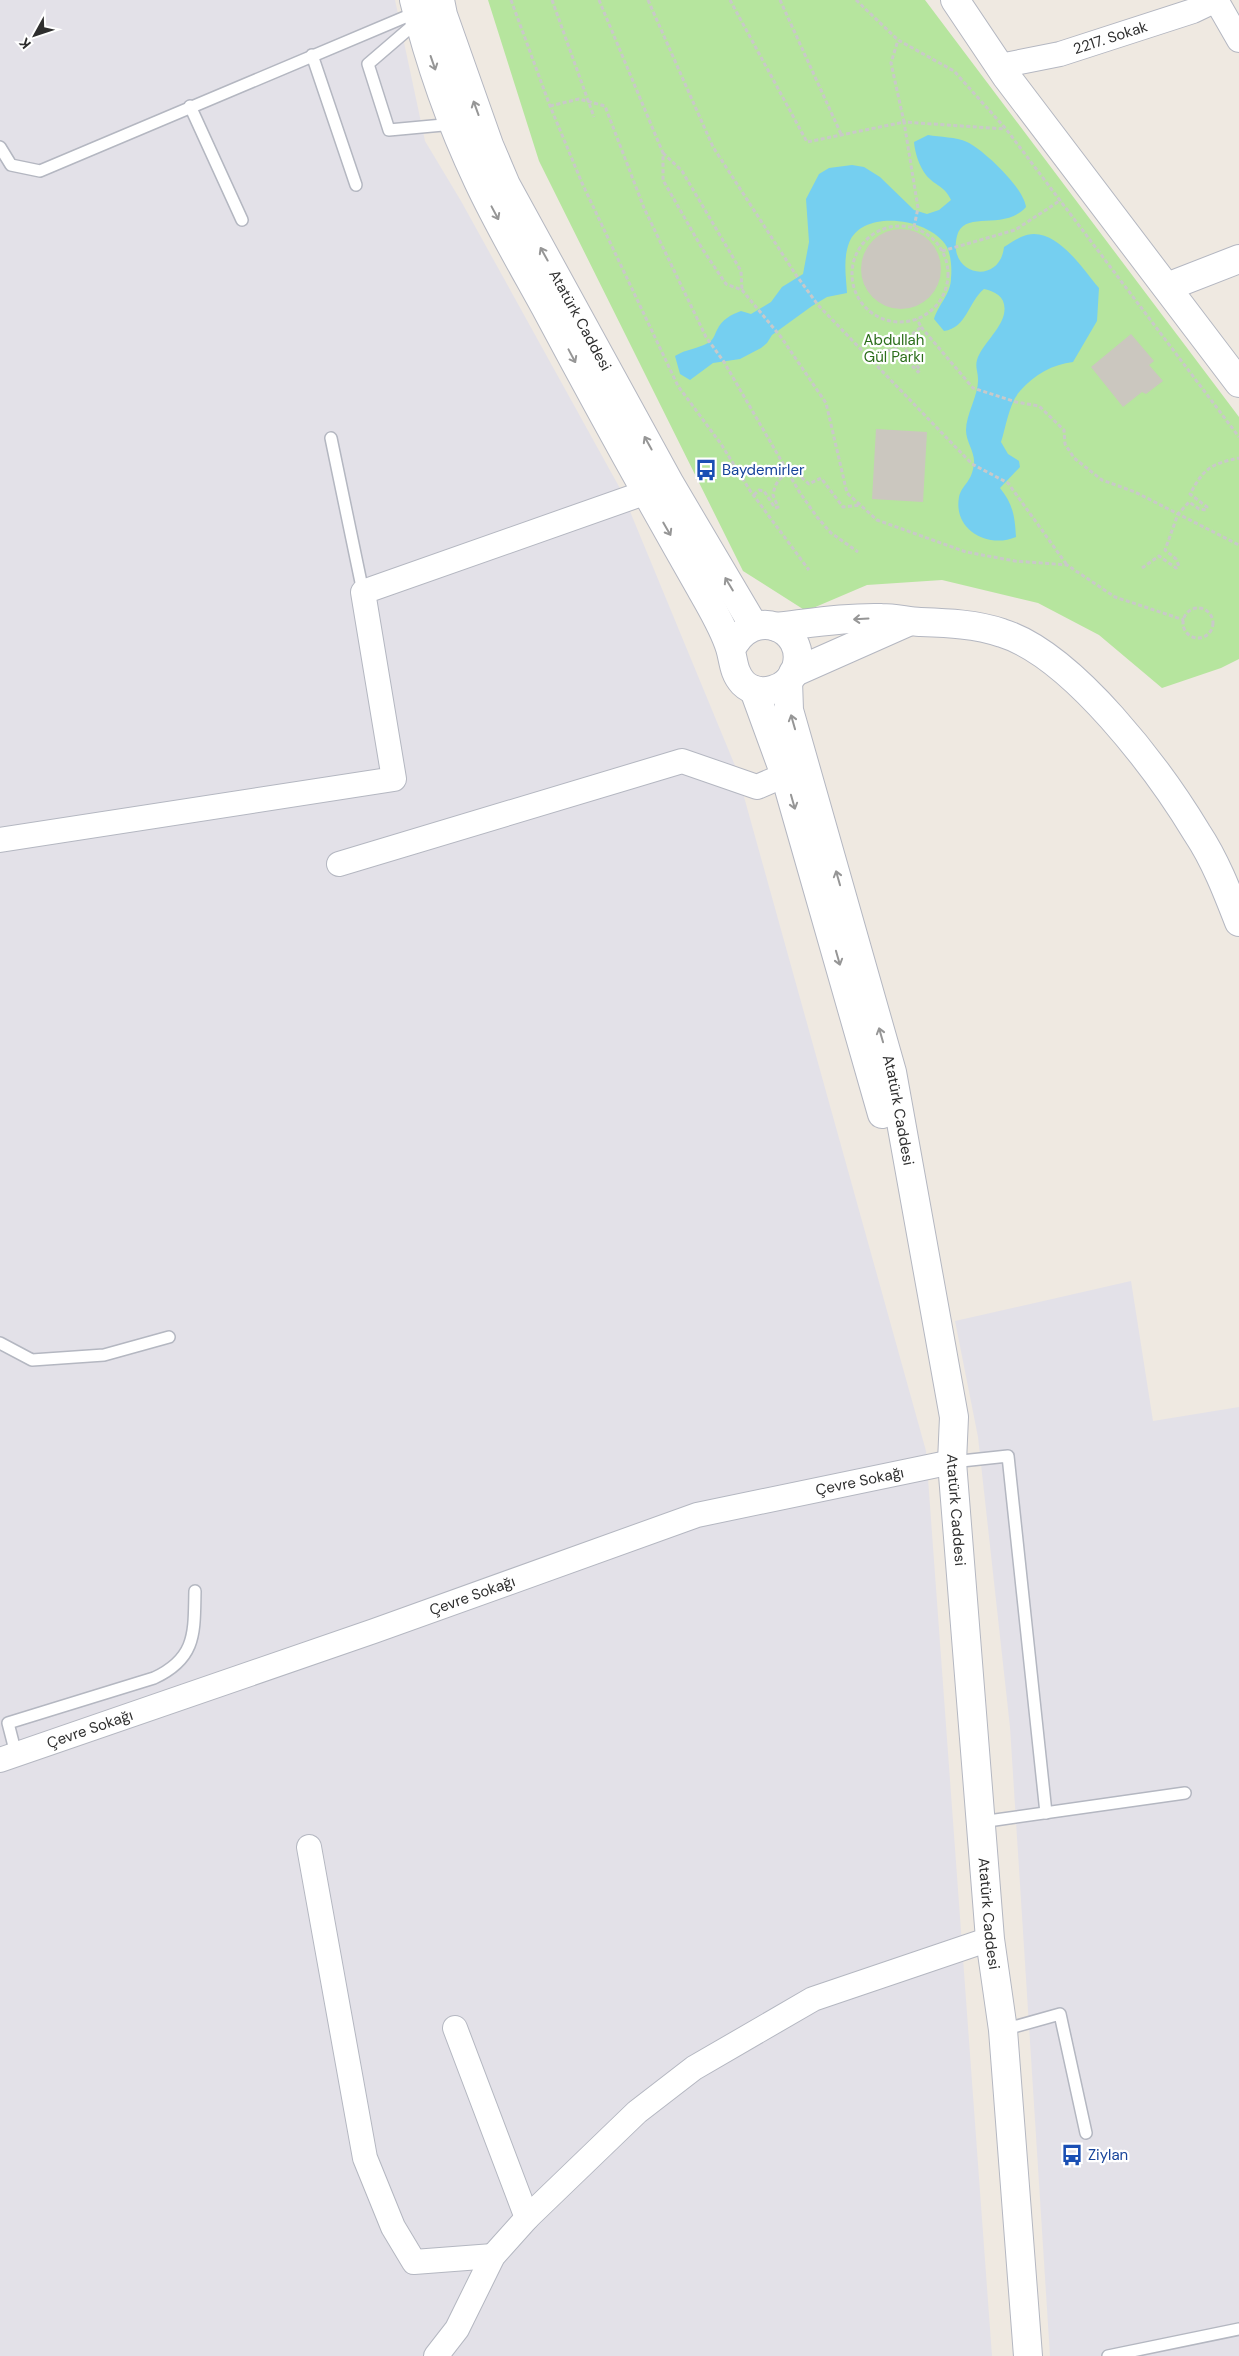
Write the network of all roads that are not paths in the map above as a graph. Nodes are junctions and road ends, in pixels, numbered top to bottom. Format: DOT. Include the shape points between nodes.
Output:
graph roads {
  1 [pos="955,0"];
  2 [pos="1216,0"];
  3 [pos="422,8"];
  4 [pos="1239,40"];
  5 [pos="312,55"];
  6 [pos="1000,66"];
  7 [pos="190,106"];
  8 [pos="454,124"];
  9 [pos="0,146"];
  10 [pos="356,185"];
  11 [pos="242,220"];
  12 [pos="1239,259"];
  13 [pos="1167,287"];
  14 [pos="1239,382"];
  15 [pos="331,438"];
  16 [pos="658,488"];
  17 [pos="363,592"];
  18 [pos="910,621"];
  19 [pos="765,626"];
  20 [pos="731,650"];
  21 [pos="791,677"];
  22 [pos="754,690"];
  23 [pos="785,775"];
  24 [pos="0,840"];
  25 [pos="339,864"];
  26 [pos="1239,922"];
  27 [pos="169,1337"];
  28 [pos="0,1343"];
  29 [pos="952,1462"];
  30 [pos="195,1590"];
  31 [pos="8,1757"];
  32 [pos="1185,1793"];
  33 [pos="1046,1813"];
  34 [pos="981,1822"];
  35 [pos="309,1847"];
  36 [pos="990,1939"];
  37 [pos="455,2028"];
  38 [pos="1003,2030"];
  39 [pos="1086,2133"];
  40 [pos="527,2218"];
  41 [pos="493,2256"];
  42 [pos="1239,2329"];
  43 [pos="436,2356"];
  44 [pos="1028,2356"];
  45 [pos="1108,2356"];
  1 -- 6 [label="main road"];
  2 -- 4 [label="street"];
  2 -- 6 [label="street, 2217. Sokak" via="1193,11 1060,54"];
  3 -- 5 [label="lane"];
  3 -- 8 [label="main road, one-way"];
  3 -- 8 [label="lane" via="368,64 389,130"];
  16 -- 3 [label="main road, Atatürk Caddesi, one-way" via="506,185 443,15"];
  5 -- 7 [label="lane"];
  5 -- 10 [label="lane"];
  6 -- 13 [label="main road"];
  7 -- 9 [label="lane" via="40,171 11,164"];
  7 -- 11 [label="lane"];
  8 -- 16 [label="main road, one-way" via="478,182"];
  12 -- 13 [label="main road"];
  13 -- 14 [label="main road"];
  15 -- 17 [label="lane"];
  16 -- 17 [label="street"];
  19 -- 16 [label="main road, Atatürk Caddesi, one-way"];
  16 -- 20 [label="main road, one-way"];
  17 -- 24 [label="street" via="394,779"];
  18 -- 19 [label="main road, one-way" via="882,618"];
  18 -- 21 [label="main road"];
  18 -- 26 [label="main road" via="961,624 1002,632 1032,645 1064,669 1151,766 1197,832"];
  19 -- 20 [label="main road" via="743,631"];
  19 -- 21 [label="main road" via="787,634 795,644 797,657"];
  20 -- 22 [label="main road" via="736,673"];
  21 -- 22 [label="main road" via="778,688 766,692"];
  29 -- 21 [label="main road, Atatürk Caddesi, one-way" via="954,1418 892,1072 790,710"];
  22 -- 23 [label="main road"];
  23 -- 25 [label="street" via="757,787 682,761"];
  23 -- 29 [label="main road, one-way" via="878,1096 939,1418"];
  27 -- 28 [label="lane" via="104,1354 32,1360"];
  29 -- 31 [label="street, Çevre Sokağı" via="697,1515"];
  29 -- 33 [label="lane" via="1008,1456"];
  29 -- 34 [label="main road, Atatürk Caddesi"];
  30 -- 31 [label="lane" via="194,1636 172,1668 154,1678 8,1723"];
  32 -- 33 [label="lane"];
  33 -- 34 [label="lane"];
  34 -- 36 [label="main road, Atatürk Caddesi"];
  35 -- 41 [label="street" via="365,2158 392,2227 414,2262"];
  36 -- 38 [label="main road, Atatürk Caddesi"];
  36 -- 40 [label="street" via="813,1999 694,2068 638,2112"];
  37 -- 40 [label="street"];
  38 -- 39 [label="lane" via="1060,2014"];
  38 -- 44 [label="main road, Atatürk Caddesi"];
  40 -- 41 [label="street"];
  41 -- 43 [label="street" via="457,2330"];
  42 -- 45 [label="lane"];
}
